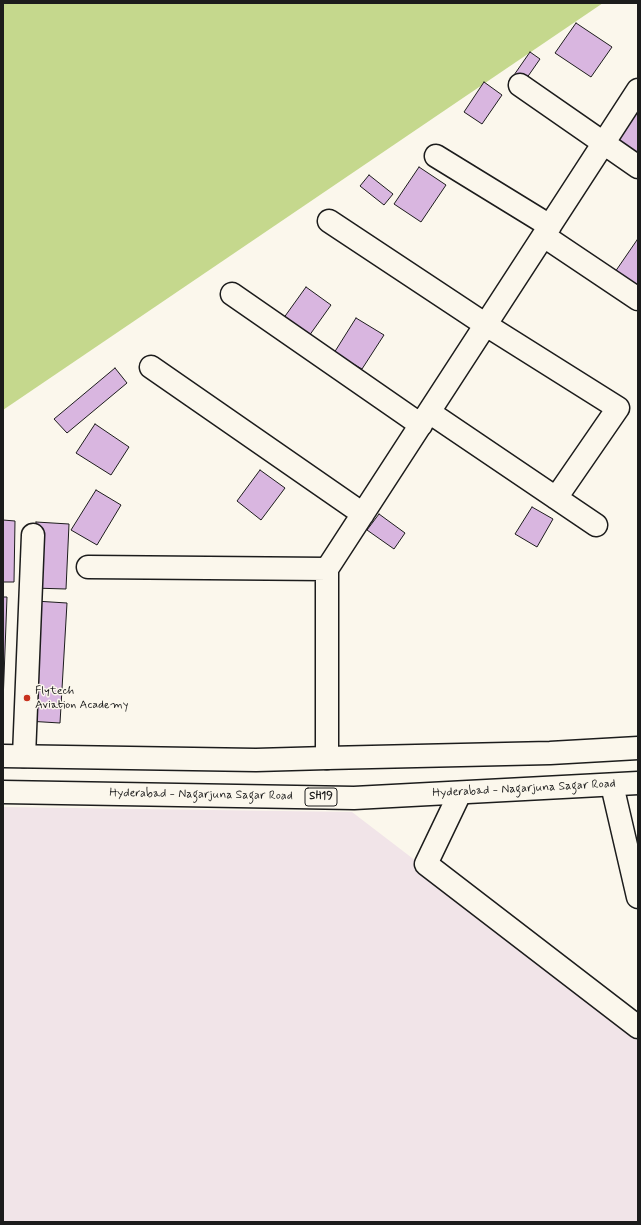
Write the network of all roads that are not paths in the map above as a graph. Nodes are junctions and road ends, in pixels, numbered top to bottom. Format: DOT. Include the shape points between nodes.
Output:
graph roads {
  1 [pos="520,85"];
  2 [pos="638,90"];
  3 [pos="604,143"];
  4 [pos="436,156"];
  5 [pos="638,167"];
  6 [pos="329,221"];
  7 [pos="547,231"];
  8 [pos="232,294"];
  9 [pos="638,299"];
  10 [pos="486,325"];
  11 [pos="151,366"];
  12 [pos="425,418"];
  13 [pos="556,498"];
  14 [pos="363,514"];
  15 [pos="596,525"];
  16 [pos="33,536"];
  17 [pos="88,567"];
  18 [pos="327,569"];
  19 [pos="638,748"];
  20 [pos="13,756"];
  21 [pos="328,758"];
  22 [pos="638,784"];
  23 [pos="612,785"];
  24 [pos="3,792"];
  25 [pos="460,793"];
  26 [pos="638,897"];
  27 [pos="638,1027"];
  1 -- 3 [label="street"];
  2 -- 3 [label="street"];
  3 -- 5 [label="street"];
  3 -- 7 [label="street"];
  4 -- 7 [label="street"];
  6 -- 10 [label="street"];
  7 -- 9 [label="street"];
  7 -- 10 [label="street"];
  8 -- 12 [label="street"];
  10 -- 12 [label="street"];
  10 -- 13 [label="street" via="618,408"];
  11 -- 14 [label="street"];
  12 -- 13 [label="street"];
  12 -- 14 [label="street"];
  13 -- 15 [label="street"];
  14 -- 18 [label="street"];
  16 -- 20 [label="street"];
  17 -- 18 [label="street"];
  18 -- 21 [label="street"];
  19 -- 21 [label="street" via="550,753"];
  20 -- 21 [label="street" via="256,760"];
  22 -- 23 [label="street, Hyderabad - Nagarjuna Sagar Road / SH19"];
  23 -- 25 [label="street, Hyderabad - Nagarjuna Sagar Road / SH19"];
  23 -- 26 [label="street"];
  24 -- 25 [label="street, Hyderabad - Nagarjuna Sagar Road / SH19" via="354,798"];
  25 -- 27 [label="street" via="426,864"];
}
